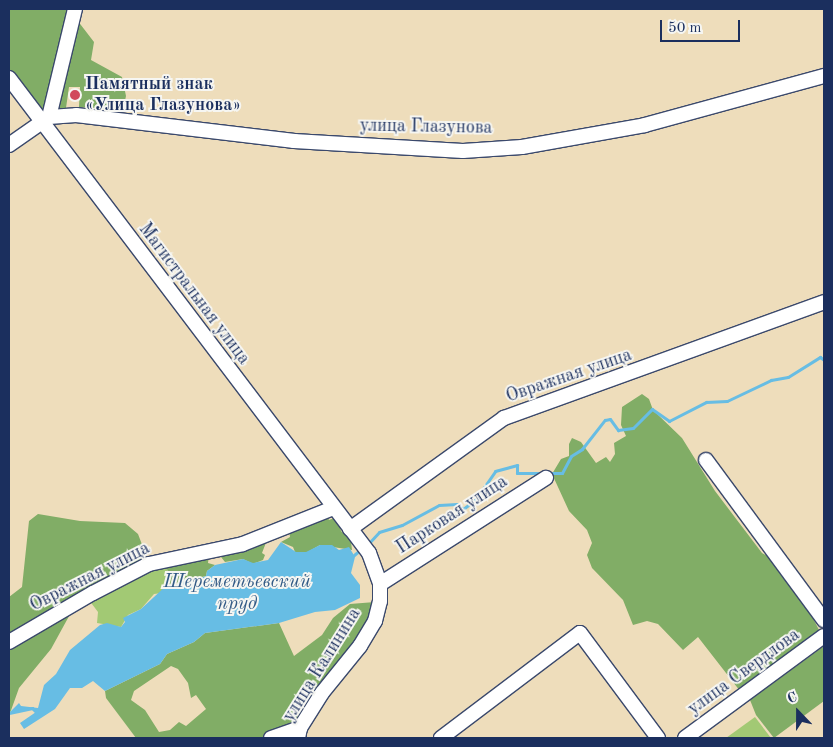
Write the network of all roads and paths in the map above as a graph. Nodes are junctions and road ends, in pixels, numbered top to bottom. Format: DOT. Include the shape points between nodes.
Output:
graph roads {
  1 [pos="75,9"];
  2 [pos="824,76"];
  3 [pos="9,78"];
  4 [pos="45,119"];
  5 [pos="9,145"];
  6 [pos="824,302"];
  7 [pos="706,460"];
  8 [pos="546,478"];
  9 [pos="333,508"];
  10 [pos="351,530"];
  11 [pos="380,584"];
  12 [pos="824,620"];
  13 [pos="824,636"];
  14 [pos="9,642"];
  15 [pos="299,733"];
  16 [pos="271,738"];
  17 [pos="440,738"];
  18 [pos="658,738"];
  19 [pos="685,738"];
  1 -- 4 [label="street"];
  2 -- 4 [label="street, улица Глазунова" via="645,125 522,146 463,151 294,141 76,115"];
  3 -- 4 [label="street, Магистральная улица"];
  4 -- 5 [label="street"];
  4 -- 9 [label="street, Магистральная улица"];
  6 -- 10 [label="street, Овражная улица" via="504,418"];
  7 -- 12 [label="street"];
  8 -- 11 [label="street, Парковая улица"];
  9 -- 10 [label="street, Магистральная улица"];
  9 -- 14 [label="street, Овражная улица" via="243,544 149,564"];
  10 -- 11 [label="street, улица Калинина" via="365,546"];
  11 -- 15 [label="street, улица Калинина" via="375,621"];
  13 -- 19 [label="street, улица Свердлова"];
  15 -- 16 [label="street"];
  17 -- 18 [label="street" via="580,633"];
}
